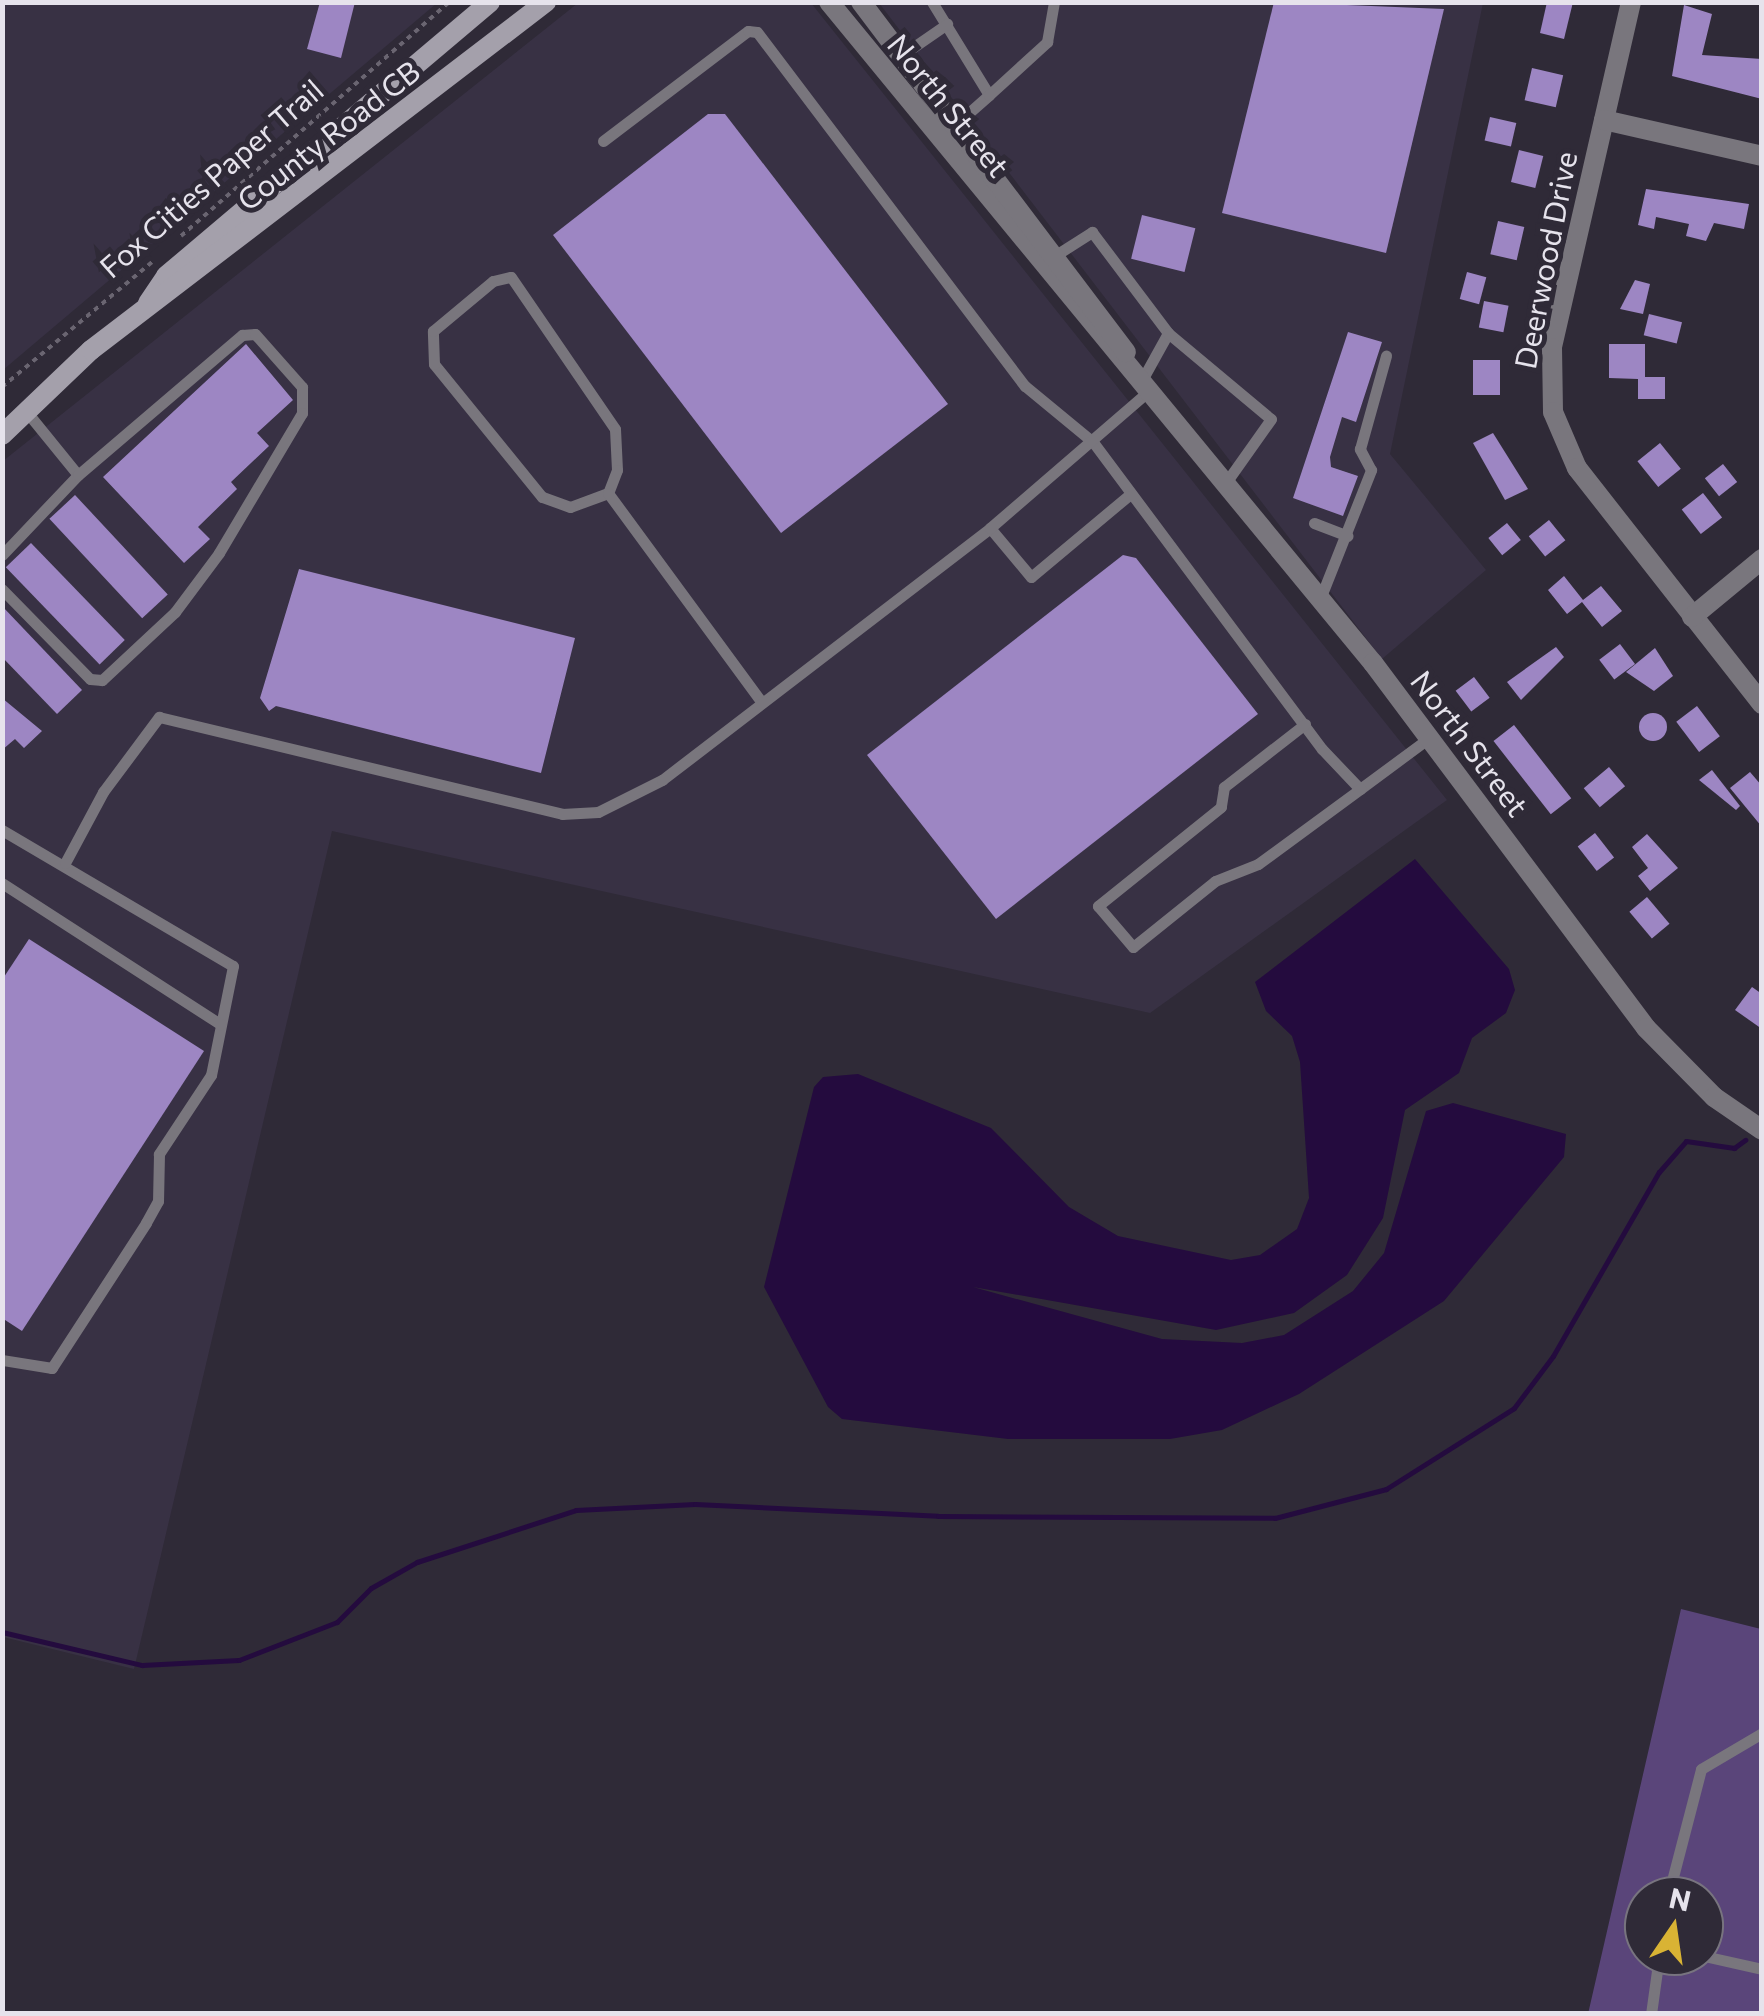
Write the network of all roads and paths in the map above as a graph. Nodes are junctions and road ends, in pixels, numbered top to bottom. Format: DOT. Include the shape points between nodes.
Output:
graph roads {
  1 [pos="449,2"];
  2 [pos="490,2"];
  3 [pos="546,2"];
  4 [pos="829,2"];
  5 [pos="861,2"];
  6 [pos="932,2"];
  7 [pos="1054,2"];
  8 [pos="1631,2"];
  9 [pos="946,24"];
  10 [pos="902,55"];
  11 [pos="990,95"];
  12 [pos="1604,120"];
  13 [pos="955,125"];
  14 [pos="604,142"];
  15 [pos="1762,156"];
  16 [pos="170,246"];
  17 [pos="1056,255"];
  18 [pos="155,259"];
  19 [pos="144,309"];
  20 [pos="1168,333"];
  21 [pos="1386,356"];
  22 [pos="1146,385"];
  23 [pos="2,386"];
  24 [pos="26,411"];
  25 [pos="2,434"];
  26 [pos="1093,442"];
  27 [pos="78,475"];
  28 [pos="1225,484"];
  29 [pos="608,492"];
  30 [pos="1128,496"];
  31 [pos="1314,524"];
  32 [pos="990,528"];
  33 [pos="1348,536"];
  34 [pos="2,555"];
  35 [pos="1762,559"];
  36 [pos="2,589"];
  37 [pos="1320,599"];
  38 [pos="1692,617"];
  39 [pos="761,701"];
  40 [pos="1762,704"];
  41 [pos="1305,724"];
  42 [pos="1429,738"];
  43 [pos="1360,789"];
  44 [pos="2,830"];
  45 [pos="65,864"];
  46 [pos="2,883"];
  47 [pos="220,1024"];
  48 [pos="1762,1130"];
  49 [pos="2,1360"];
  50 [pos="1762,1734"];
  51 [pos="1673,1876"];
  52 [pos="1724,1960"];
  53 [pos="1762,1969"];
  54 [pos="1657,1976"];
  55 [pos="1650,2014"];
  1 -- 16 [label="path, Fox Cities Paper Trail"];
  2 -- 19 [label="main road, County Road CB" via="166,276"];
  3 -- 19 [label="main road, County Road CB" via="182,289"];
  4 -- 22 [label="street, North Street"];
  5 -- 10 [label="street, North Street"];
  6 -- 9 [label="lane"];
  7 -- 11 [label="lane" via="1047,42"];
  8 -- 12 [label="street, Deerwood Drive"];
  9 -- 10 [label="lane"];
  9 -- 11 [label="lane"];
  10 -- 13 [label="street, North Street"];
  11 -- 13 [label="lane"];
  12 -- 15 [label="street"];
  12 -- 38 [label="street, Deerwood Drive" via="1552,348 1553,412 1577,468"];
  13 -- 17 [label="street, North Street"];
  14 -- 26 [label="lane" via="748,31 757,32 1025,386"];
  17 -- 20 [label="lane" via="1092,232"];
  17 -- 22 [label="street, North Street"];
  18 -- 23 [label="path, Fox Cities Paper Trail"];
  19 -- 24 [label="main road, County Road CB"];
  20 -- 22 [label="lane"];
  20 -- 28 [label="lane" via="1272,419"];
  21 -- 33 [label="lane" via="1360,449 1371,470"];
  22 -- 26 [label="lane"];
  22 -- 28 [label="street, North Street"];
  24 -- 25 [label="main road, County Road CB"];
  24 -- 27 [label="lane"];
  26 -- 30 [label="lane"];
  26 -- 32 [label="lane"];
  27 -- 34 [label="lane"];
  27 -- 36 [label="lane" via="248,332 306,396 219,553 175,612 102,680 90,680"];
  28 -- 37 [label="street, North Street"];
  29 -- 29 [label="lane" via="617,470 615,429 511,277 493,281 433,330 434,364 542,497 570,507"];
  29 -- 39 [label="lane"];
  30 -- 32 [label="lane" via="1031,577"];
  30 -- 41 [label="lane" via="1223,609"];
  31 -- 33 [label="lane"];
  32 -- 39 [label="lane"];
  33 -- 37 [label="lane"];
  35 -- 38 [label="street"];
  37 -- 42 [label="street, North Street"];
  38 -- 40 [label="street, Deerwood Drive"];
  39 -- 45 [label="lane" via="662,780 598,812 562,814 159,717 103,792"];
  41 -- 43 [label="lane"];
  41 -- 43 [label="lane" via="1224,787 1221,807 1098,906 1133,947 1215,881 1258,864"];
  42 -- 43 [label="lane"];
  42 -- 48 [label="street, North Street" via="1646,1028 1714,1097"];
  44 -- 45 [label="lane"];
  45 -- 47 [label="lane" via="233,966"];
  46 -- 47 [label="lane"];
  47 -- 49 [label="lane" via="211,1075 159,1154 158,1201 52,1368"];
  50 -- 51 [label="lane" via="1702,1769"];
  52 -- 53 [label="lane"];
  54 -- 55 [label="lane"];
}
